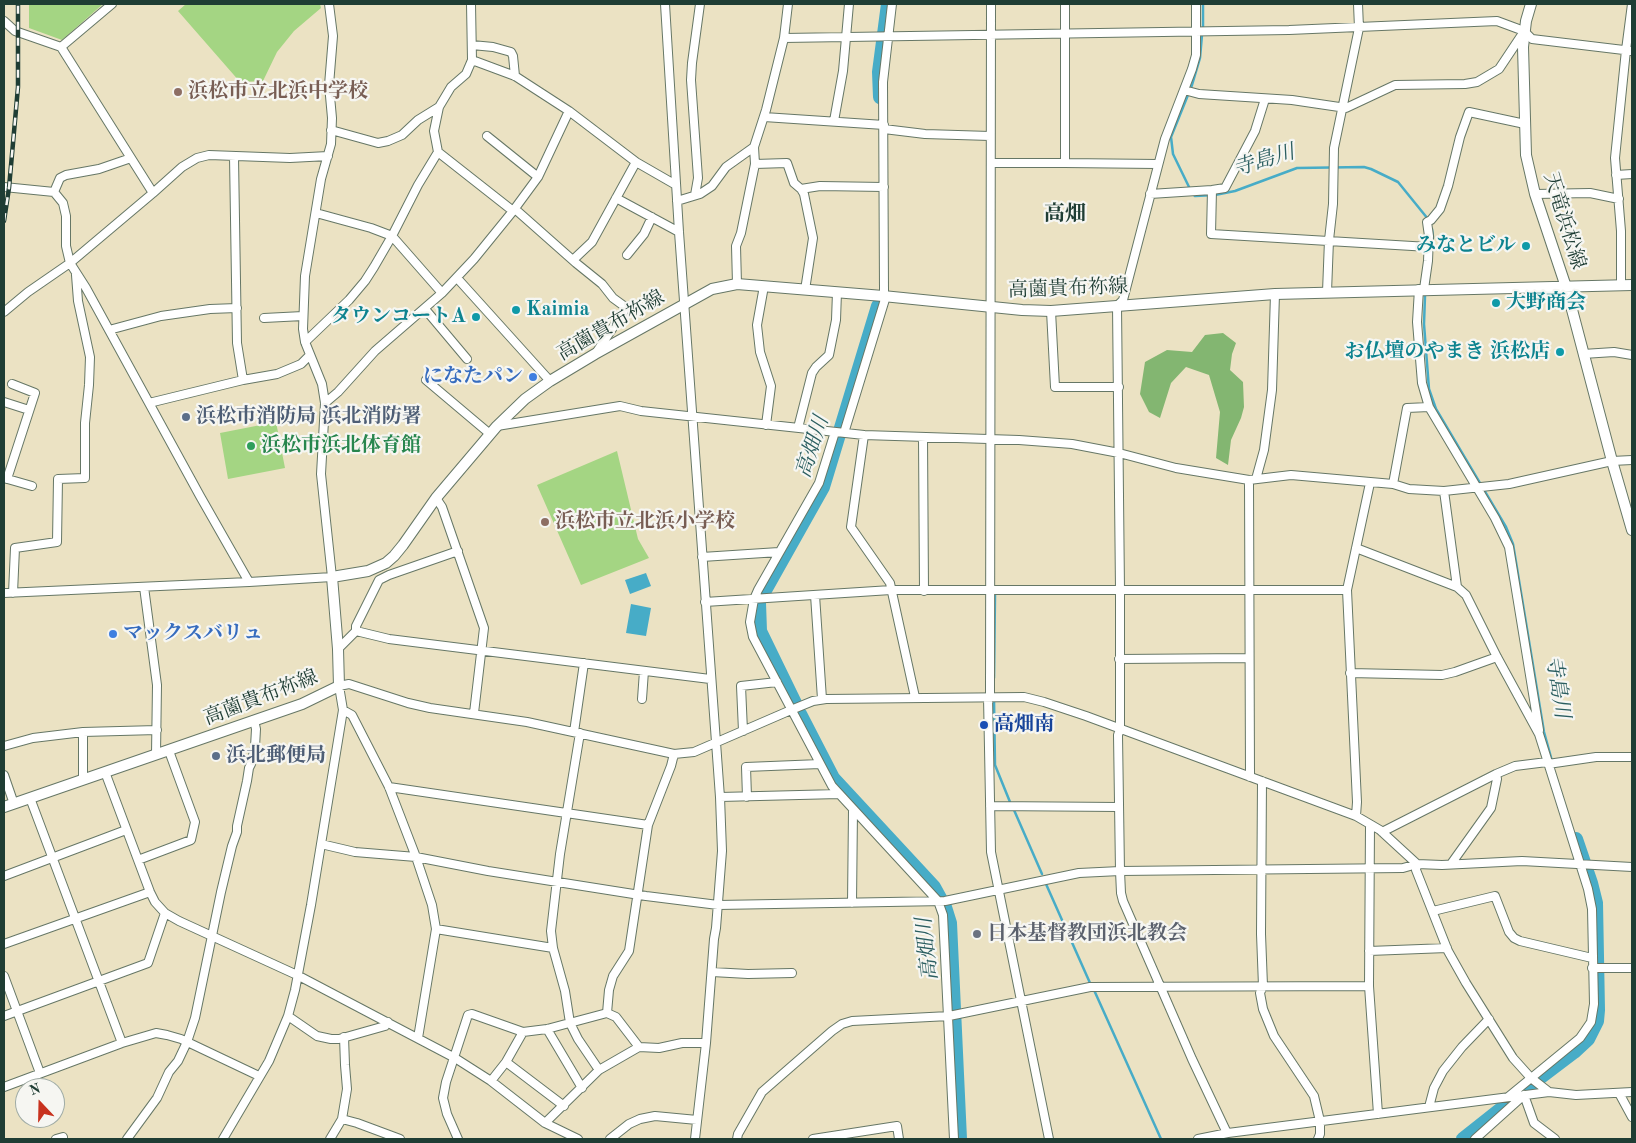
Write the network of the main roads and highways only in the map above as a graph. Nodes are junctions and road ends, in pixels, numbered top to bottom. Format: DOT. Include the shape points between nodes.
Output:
graph roads {
  1 [pos="1531,4"];
  2 [pos="1632,285"];
  3 [pos="1566,287"];
  4 [pos="1632,530"];
  5 [pos="9,805"];
  1 -- 3 [label="main road, 天竜浜松線" via="1523,46 1526,155 1535,194"];
  2 -- 3 [label="main road, 高薗貴布祢線"];
  3 -- 4 [label="main road, 天竜浜松線"];
  3 -- 5 [label="main road, 高薗貴布祢線" via="1274,294 1051,311 737,284 712,289 595,354 525,399 493,430 386,563 362,573 332,577 339,686 317,698"];
}
